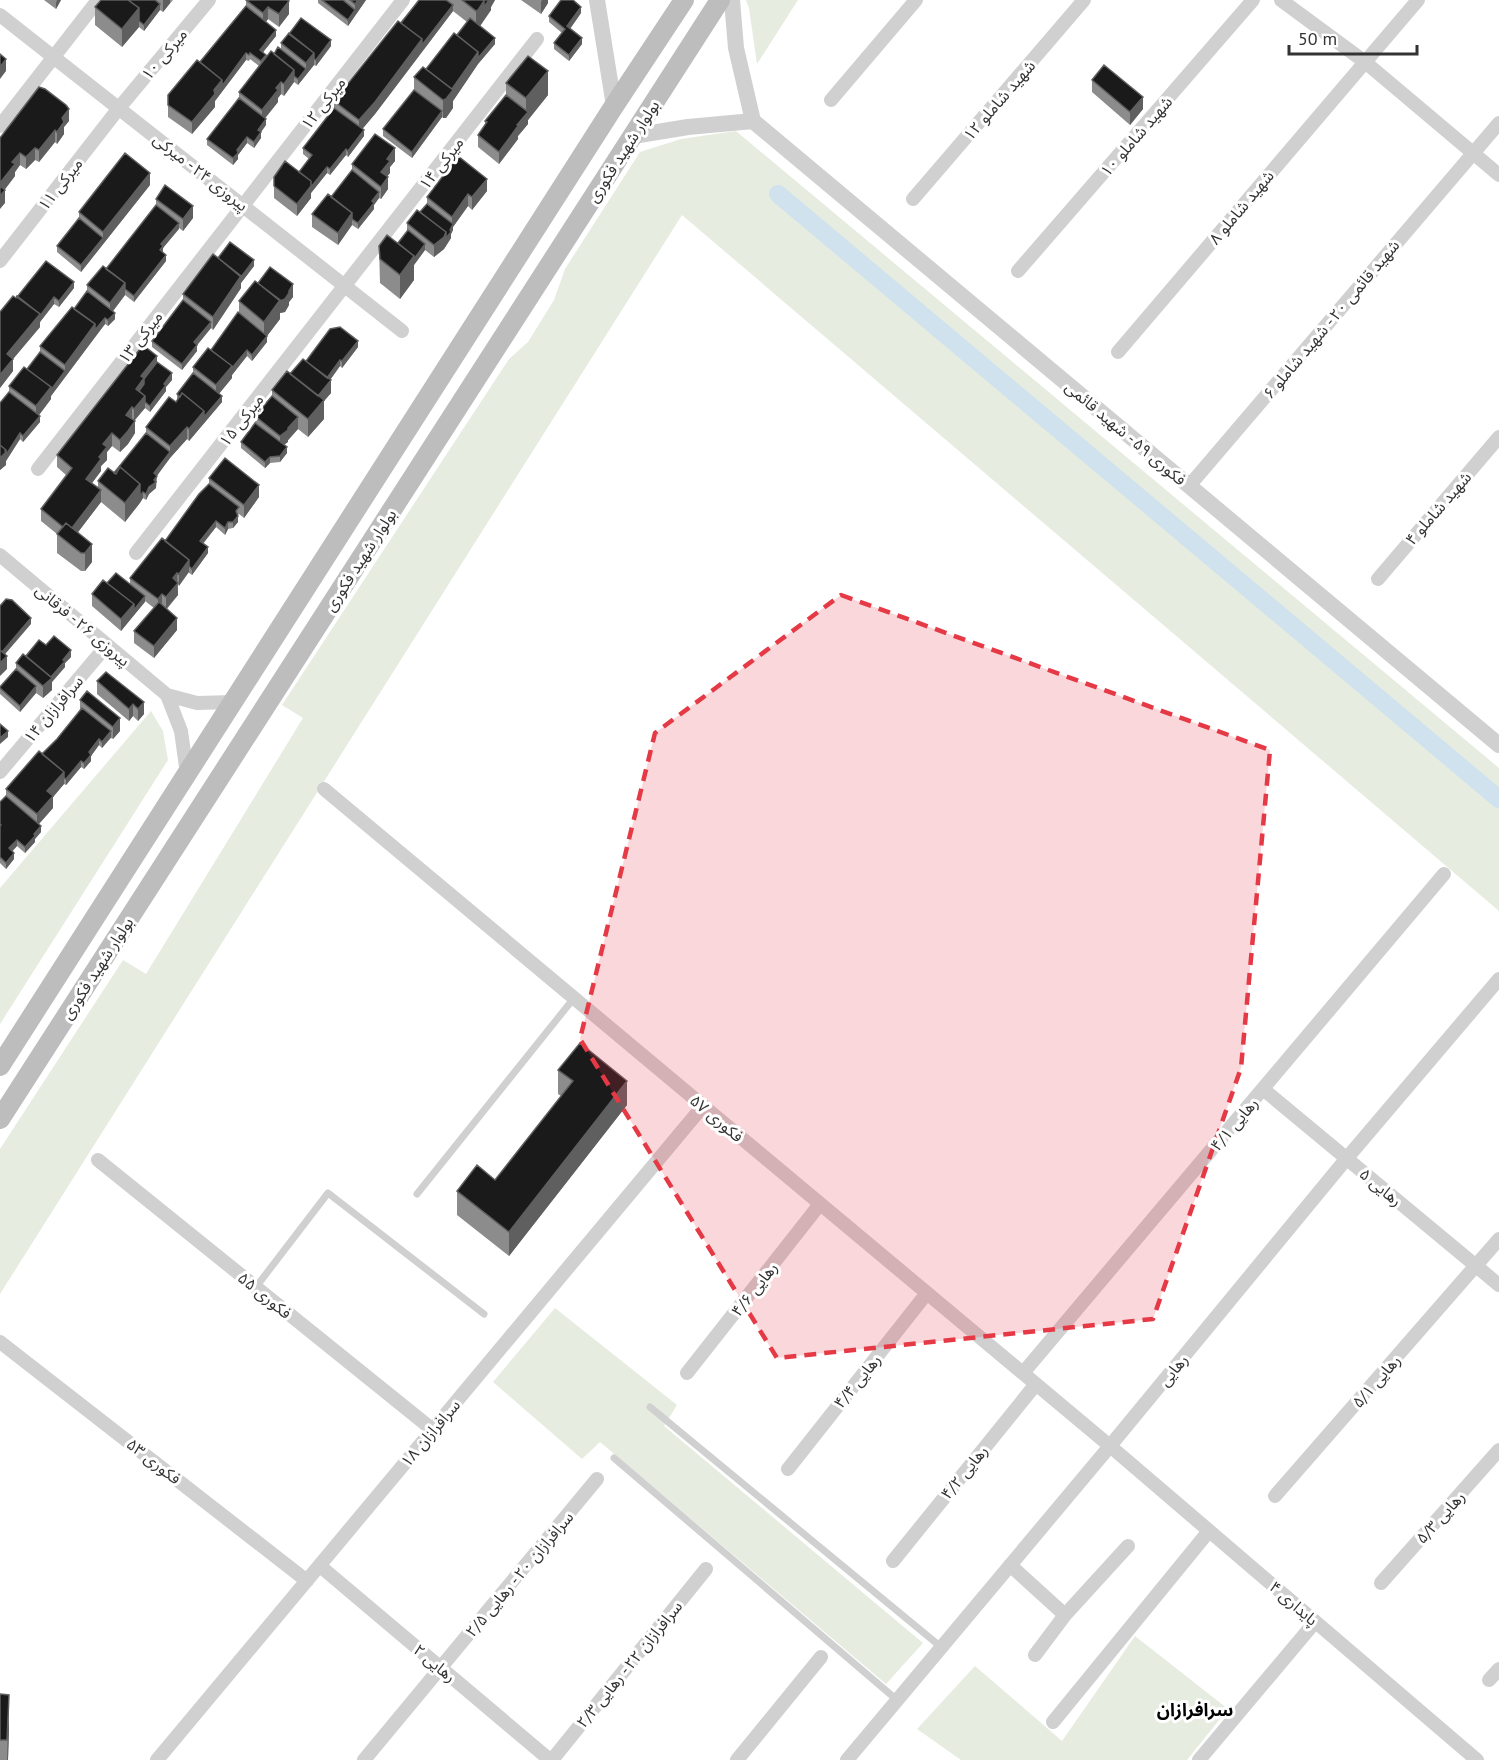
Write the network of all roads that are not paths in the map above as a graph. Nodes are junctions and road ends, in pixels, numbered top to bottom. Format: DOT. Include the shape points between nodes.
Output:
graph roads {
  1 [pos="98,0"];
  2 [pos="209,0"];
  3 [pos="403,0"];
  4 [pos="597,0"];
  5 [pos="684,0"];
  6 [pos="720,0"];
  7 [pos="732,0"];
  8 [pos="916,0"];
  9 [pos="1084,0"];
  10 [pos="1253,0"];
  11 [pos="1281,0"];
  12 [pos="1418,0"];
  13 [pos="0,15"];
  14 [pos="537,39"];
  15 [pos="54,57"];
  16 [pos="1365,62"];
  17 [pos="831,100"];
  18 [pos="614,106"];
  19 [pos="119,108"];
  20 [pos="753,121"];
  21 [pos="1499,123"];
  22 [pos="0,126"];
  23 [pos="633,136"];
  24 [pos="1473,153"];
  25 [pos="1499,175"];
  26 [pos="913,199"];
  27 [pos="243,206"];
  28 [pos="0,261"];
  29 [pos="1018,271"];
  30 [pos="345,286"];
  31 [pos="402,331"];
  32 [pos="1118,352"];
  33 [pos="1499,437"];
  34 [pos="38,469"];
  35 [pos="1189,486"];
  36 [pos="136,554"];
  37 [pos="1,557"];
  38 [pos="1377,579"];
  39 [pos="107,645"];
  40 [pos="167,695"];
  41 [pos="233,702"];
  42 [pos="1499,745"];
  43 [pos="0,772"];
  44 [pos="187,774"];
  45 [pos="324,789"];
  46 [pos="1444,874"];
  47 [pos="1499,979"];
  48 [pos="574,998"];
  49 [pos="0,1066"];
  50 [pos="1263,1089"];
  51 [pos="703,1106"];
  52 [pos="0,1119"];
  53 [pos="1347,1158"];
  54 [pos="98,1160"];
  55 [pos="417,1194"];
  56 [pos="820,1204"];
  57 [pos="1499,1239"];
  58 [pos="1477,1266"];
  59 [pos="1499,1285"];
  60 [pos="256,1287"];
  61 [pos="927,1293"];
  62 [pos="484,1314"];
  63 [pos="0,1342"];
  64 [pos="687,1373"];
  65 [pos="1023,1373"];
  66 [pos="1036,1384"];
  67 [pos="650,1407"];
  68 [pos="433,1430"];
  69 [pos="1110,1446"];
  70 [pos="1499,1450"];
  71 [pos="614,1458"];
  72 [pos="788,1469"];
  73 [pos="597,1479"];
  74 [pos="1275,1496"];
  75 [pos="1209,1531"];
  76 [pos="1128,1546"];
  77 [pos="893,1561"];
  78 [pos="1010,1565"];
  79 [pos="320,1566"];
  80 [pos="706,1569"];
  81 [pos="307,1581"];
  82 [pos="1381,1583"];
  83 [pos="1065,1616"];
  84 [pos="1315,1622"];
  85 [pos="941,1647"];
  86 [pos="1035,1654"];
  87 [pos="821,1657"];
  88 [pos="441,1668"];
  89 [pos="1499,1669"];
  90 [pos="1489,1680"];
  91 [pos="897,1700"];
  92 [pos="1053,1722"];
  93 [pos="157,1760"];
  94 [pos="364,1760"];
  95 [pos="551,1760"];
  96 [pos="737,1760"];
  97 [pos="847,1760"];
  98 [pos="1199,1760"];
  99 [pos="1477,1760"];
  1 -- 15 [label="street"];
  2 -- 19 [label="street, میرکی ۱۰"];
  3 -- 27 [label="street, میرکی ۱۲"];
  4 -- 18 [label="street"];
  5 -- 18 [label="main road, بولوار شهید فکوری"];
  6 -- 23 [label="main road, بولوار شهید فکوری"];
  7 -- 20 [label="street" via="736,48"];
  8 -- 17 [label="street"];
  9 -- 26 [label="street, شهید شاملو ۱۲"];
  10 -- 29 [label="street, شهید شاملو ۱۰"];
  11 -- 16 [label="street"];
  12 -- 16 [label="street, شهید شاملو ۸"];
  13 -- 15 [label="street, پیروزی ۲۴ - میرکی"];
  14 -- 30 [label="street, میرکی ۱۴"];
  15 -- 19 [label="street, پیروزی ۲۴ - میرکی"];
  15 -- 22 [label="street"];
  16 -- 24 [label="street"];
  16 -- 32 [label="street, شهید شاملو ۸"];
  18 -- 41 [label="main road, بولوار شهید فکوری"];
  19 -- 27 [label="street, پیروزی ۲۴ - میرکی"];
  19 -- 28 [label="street, میرکی ۱۱"];
  20 -- 23 [label="street"];
  20 -- 35 [label="street, فکوری ۵۹ - شهید قائمی"];
  21 -- 24 [label="street, شهید قائمی ۲۰ - شهید شاملو ۶"];
  23 -- 52 [label="main road, بولوار شهید فکوری"];
  24 -- 25 [label="street"];
  24 -- 35 [label="street, شهید قائمی ۲۰ - شهید شاملو ۶"];
  27 -- 30 [label="street, پیروزی ۲۴ - میرکی"];
  27 -- 34 [label="street, میرکی ۱۳"];
  30 -- 31 [label="street, پیروزی ۲۴ - میرکی"];
  30 -- 36 [label="street, میرکی ۱۵"];
  33 -- 38 [label="street, شهید شاملو ۴"];
  35 -- 42 [label="street, فکوری ۵۹ - شهید قائمی"];
  37 -- 39 [label="street, پیروزی ۲۶ - فرقانی"];
  39 -- 40 [label="street, پیروزی ۲۶ - فرقانی"];
  39 -- 43 [label="street, سرافرازان ۱۴"];
  40 -- 41 [label="street" via="197,703"];
  40 -- 44 [label="street" via="181,731"];
  41 -- 44 [label="main road, بولوار شهید فکوری"];
  44 -- 49 [label="main road, بولوار شهید فکوری"];
  45 -- 48 [label="street, فکوری ۵۷"];
  46 -- 50 [label="street, رهایی ۴/۱"];
  47 -- 53 [label="street, رهایی"];
  48 -- 51 [label="street, فکوری ۵۷"];
  48 -- 55 [label="lane"];
  50 -- 53 [label="street, رهایی ۵"];
  50 -- 65 [label="street, رهایی ۴/۱"];
  51 -- 56 [label="street, فکوری ۵۷"];
  51 -- 68 [label="street, سرافرازان ۱۸"];
  53 -- 58 [label="street, رهایی ۵"];
  53 -- 69 [label="street, رهایی"];
  54 -- 60 [label="street, فکوری ۵۵"];
  56 -- 61 [label="street, فکوری ۵۷"];
  56 -- 64 [label="street, رهایی ۴/۶"];
  57 -- 58 [label="street, رهایی ۵/۱"];
  58 -- 59 [label="street, رهایی ۵"];
  58 -- 74 [label="street, رهایی ۵/۱"];
  60 -- 62 [label="lane" via="328,1193"];
  60 -- 68 [label="street, فکوری ۵۵"];
  61 -- 65 [label="street, فکوری ۵۷"];
  61 -- 72 [label="street, رهایی ۴/۴"];
  63 -- 81 [label="street, فکوری ۵۳"];
  65 -- 66 [label="street, فکوری ۵۷"];
  66 -- 69 [label="street, فکوری ۵۷"];
  66 -- 77 [label="street, رهایی ۴/۲"];
  67 -- 85 [label="lane"];
  68 -- 79 [label="street, سرافرازان ۱۸"];
  69 -- 75 [label="street, پایداری ۴"];
  69 -- 78 [label="street, رهایی"];
  70 -- 82 [label="street, رهایی ۵/۳"];
  71 -- 91 [label="lane"];
  73 -- 88 [label="street, سرافرازان ۲۰ - رهایی ۲/۵"];
  75 -- 84 [label="street, پایداری ۴"];
  75 -- 92 [label="street"];
  76 -- 83 [label="street"];
  78 -- 83 [label="street"];
  78 -- 85 [label="street, رهایی"];
  79 -- 81 [label="street, سرافرازان ۱۸"];
  79 -- 88 [label="street, رهایی ۲"];
  80 -- 95 [label="street, سرافرازان ۲۲ - رهایی ۲/۳"];
  81 -- 93 [label="street, سرافرازان ۱۸"];
  83 -- 86 [label="street"];
  84 -- 98 [label="street"];
  84 -- 99 [label="street, پایداری ۴"];
  85 -- 91 [label="street, رهایی"];
  87 -- 96 [label="street"];
  88 -- 94 [label="street, سرافرازان ۲۰ - رهایی ۲/۵"];
  88 -- 95 [label="street, رهایی ۲"];
  89 -- 90 [label="street"];
  91 -- 97 [label="street, رهایی"];
}
